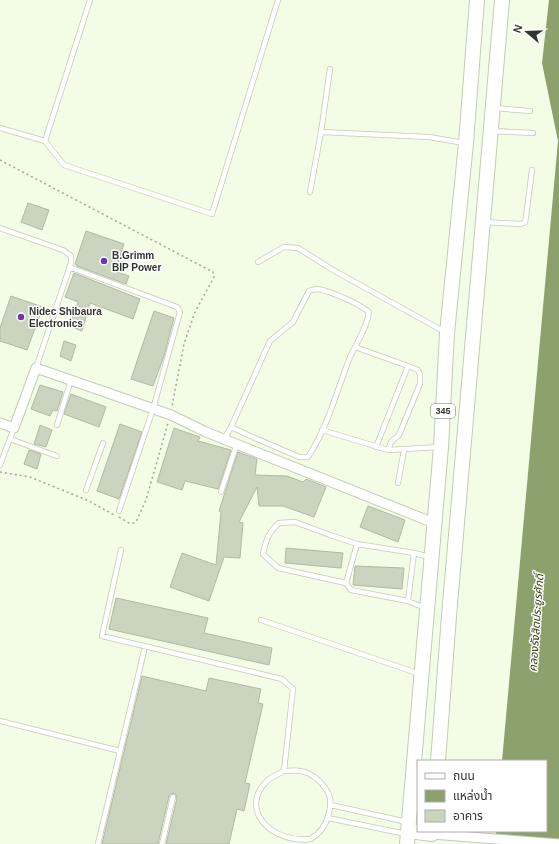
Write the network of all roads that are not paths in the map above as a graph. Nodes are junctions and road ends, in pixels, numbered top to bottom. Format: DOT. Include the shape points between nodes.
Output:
graph roads {
  1 [pos="90,0"];
  2 [pos="278,0"];
  3 [pos="477,0"];
  4 [pos="502,0"];
  5 [pos="330,69"];
  6 [pos="493,108"];
  7 [pos="530,111"];
  8 [pos="0,128"];
  9 [pos="491,131"];
  10 [pos="321,132"];
  11 [pos="533,133"];
  12 [pos="45,141"];
  13 [pos="466,143"];
  14 [pos="532,170"];
  15 [pos="310,192"];
  16 [pos="483,222"];
  17 [pos="0,228"];
  18 [pos="258,262"];
  19 [pos="70,267"];
  20 [pos="447,333"];
  21 [pos="354,347"];
  22 [pos="408,366"];
  23 [pos="36,368"];
  24 [pos="71,380"];
  25 [pos="153,409"];
  26 [pos="0,423"];
  27 [pos="57,425"];
  28 [pos="232,427"];
  29 [pos="14,428"];
  30 [pos="322,430"];
  31 [pos="10,439"];
  32 [pos="224,439"];
  33 [pos="103,443"];
  34 [pos="237,444"];
  35 [pos="441,446"];
  36 [pos="376,447"];
  37 [pos="388,450"];
  38 [pos="404,450"];
  39 [pos="57,456"];
  40 [pos="0,465"];
  41 [pos="398,483"];
  42 [pos="86,490"];
  43 [pos="220,492"];
  44 [pos="119,511"];
  45 [pos="434,523"];
  46 [pos="356,544"];
  47 [pos="121,550"];
  48 [pos="414,553"];
  49 [pos="431,557"];
  50 [pos="346,583"];
  51 [pos="408,601"];
  52 [pos="427,609"];
  53 [pos="261,620"];
  54 [pos="144,651"];
  55 [pos="421,674"];
  56 [pos="0,721"];
  57 [pos="120,751"];
  58 [pos="438,760"];
  59 [pos="284,771"];
  60 [pos="173,797"];
  61 [pos="331,805"];
  62 [pos="328,818"];
  63 [pos="408,833"];
  64 [pos="268,834"];
  65 [pos="432,836"];
  66 [pos="98,844"];
  67 [pos="162,844"];
  68 [pos="293,844"];
  69 [pos="559,844"];
  1 -- 12 [label="lane"];
  2 -- 12 [label="lane" via="212,214 64,166"];
  3 -- 13 [label="main road, 345"];
  4 -- 6 [label="main road, 345"];
  5 -- 10 [label="lane"];
  6 -- 7 [label="lane"];
  6 -- 9 [label="main road, 345"];
  8 -- 12 [label="lane"];
  9 -- 11 [label="lane"];
  9 -- 16 [label="main road, 345"];
  10 -- 13 [label="lane" via="429,137"];
  10 -- 15 [label="lane"];
  13 -- 20 [label="main road, 345"];
  14 -- 16 [label="lane" via="525,222"];
  16 -- 58 [label="main road, 345"];
  17 -- 19 [label="lane" via="63,250 71,256"];
  18 -- 20 [label="lane" via="284,247 298,248"];
  19 -- 23 [label="lane"];
  19 -- 25 [label="lane" via="177,307 180,312"];
  20 -- 35 [label="main road, 345"];
  21 -- 22 [label="lane"];
  21 -- 28 [label="lane" via="368,323 369,312 327,292 317,289 309,291 293,322 270,341"];
  21 -- 30 [label="lane"];
  22 -- 36 [label="lane"];
  22 -- 37 [label="lane" via="418,370 420,384 399,435 391,442"];
  23 -- 24 [label="street"];
  23 -- 29 [label="street"];
  24 -- 25 [label="street"];
  24 -- 27 [label="lane"];
  25 -- 32 [label="street"];
  25 -- 44 [label="lane"];
  26 -- 29 [label="street"];
  28 -- 30 [label="lane" via="299,457 308,457"];
  28 -- 32 [label="lane"];
  29 -- 31 [label="lane"];
  30 -- 36 [label="lane"];
  31 -- 39 [label="lane"];
  31 -- 40 [label="lane"];
  32 -- 34 [label="street"];
  33 -- 42 [label="lane"];
  34 -- 43 [label="lane"];
  34 -- 45 [label="street"];
  35 -- 38 [label="lane"];
  35 -- 45 [label="main road, 345"];
  36 -- 37 [label="lane"];
  37 -- 38 [label="lane"];
  38 -- 41 [label="lane"];
  45 -- 49 [label="main road, 345"];
  46 -- 48 [label="lane"];
  46 -- 50 [label="lane"];
  46 -- 50 [label="lane" via="296,522 279,522 265,542 263,554 278,568"];
  47 -- 59 [label="lane" via="102,636 282,679 293,689"];
  48 -- 49 [label="lane"];
  48 -- 51 [label="lane"];
  49 -- 52 [label="main road, 345"];
  50 -- 51 [label="lane" via="351,590"];
  51 -- 52 [label="lane"];
  52 -- 55 [label="main road, 345"];
  53 -- 55 [label="lane"];
  54 -- 57 [label="lane"];
  55 -- 63 [label="main road, 345"];
  56 -- 57 [label="lane"];
  57 -- 66 [label="lane"];
  59 -- 61 [label="lane" via="301,771 316,778 326,790"];
  59 -- 64 [label="lane" via="270,778 262,786 258,796 257,816"];
  60 -- 67 [label="lane"];
  61 -- 62 [label="lane"];
  61 -- 63 [label="lane"];
  62 -- 63 [label="lane"];
  62 -- 68 [label="lane" via="317,836"];
  63 -- 65 [label="main road"];
  65 -- 69 [label="street"];
}
